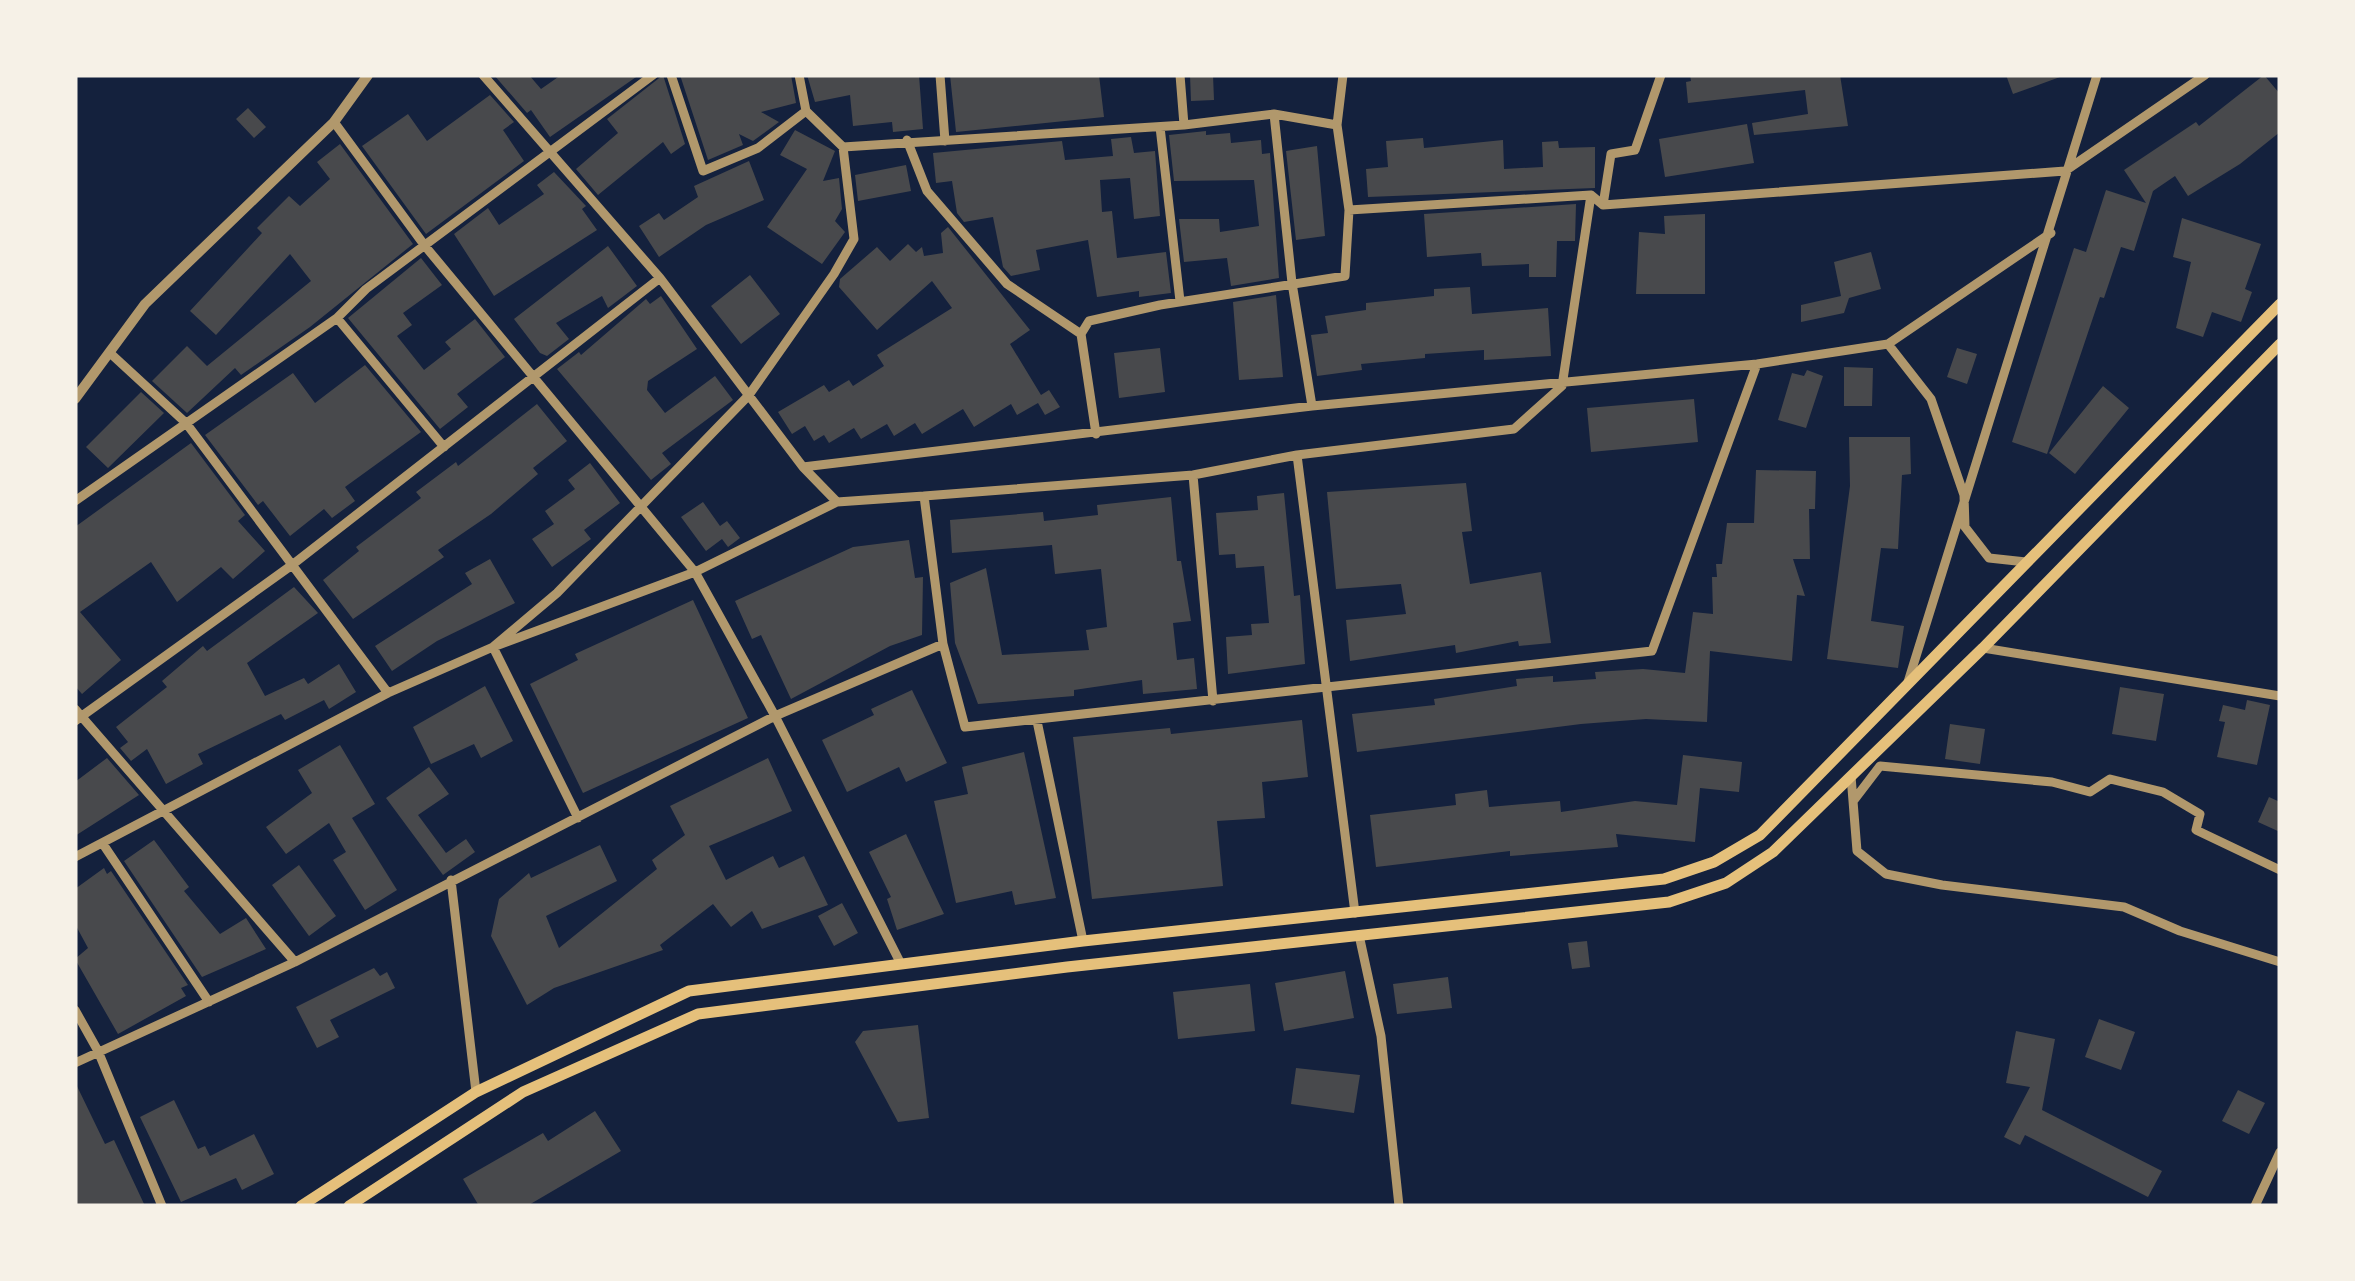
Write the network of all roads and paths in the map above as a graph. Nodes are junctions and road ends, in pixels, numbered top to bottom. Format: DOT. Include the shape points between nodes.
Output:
graph roads {
  1 [pos="368,75"];
  2 [pos="483,75"];
  3 [pos="653,75"];
  4 [pos="670,75"];
  5 [pos="799,75"];
  6 [pos="940,75"];
  7 [pos="1180,75"];
  8 [pos="1343,75"];
  9 [pos="1661,75"];
  10 [pos="2096,75"];
  11 [pos="2204,75"];
  12 [pos="806,111"];
  13 [pos="1274,114"];
  14 [pos="334,122"];
  15 [pos="1184,125"];
  16 [pos="1337,125"];
  17 [pos="1160,127"];
  18 [pos="906,140"];
  19 [pos="946,141"];
  20 [pos="843,147"];
  21 [pos="549,153"];
  22 [pos="2066,171"];
  23 [pos="1591,194"];
  24 [pos="1603,205"];
  25 [pos="1349,210"];
  26 [pos="2050,233"];
  27 [pos="426,246"];
  28 [pos="660,278"];
  29 [pos="1292,283"];
  30 [pos="1180,301"];
  31 [pos="2280,304"];
  32 [pos="337,318"];
  33 [pos="1081,334"];
  34 [pos="1888,344"];
  35 [pos="2280,344"];
  36 [pos="110,353"];
  37 [pos="1757,364"];
  38 [pos="535,375"];
  39 [pos="1562,386"];
  40 [pos="749,394"];
  41 [pos="75,399"];
  42 [pos="1312,406"];
  43 [pos="186,423"];
  44 [pos="1096,434"];
  45 [pos="444,446"];
  46 [pos="1297,456"];
  47 [pos="803,466"];
  48 [pos="1193,475"];
  49 [pos="1964,494"];
  50 [pos="924,496"];
  51 [pos="75,501"];
  52 [pos="837,502"];
  53 [pos="642,511"];
  54 [pos="2026,562"];
  55 [pos="292,565"];
  56 [pos="695,572"];
  57 [pos="942,644"];
  58 [pos="493,647"];
  59 [pos="1983,648"];
  60 [pos="1908,682"];
  61 [pos="1324,689"];
  62 [pos="388,693"];
  63 [pos="2280,696"];
  64 [pos="1213,701"];
  65 [pos="77,715"];
  66 [pos="776,716"];
  67 [pos="1037,721"];
  68 [pos="1850,776"];
  69 [pos="1854,800"];
  70 [pos="166,808"];
  71 [pos="578,818"];
  72 [pos="103,844"];
  73 [pos="75,857"];
  74 [pos="2280,870"];
  75 [pos="451,880"];
  76 [pos="1355,913"];
  77 [pos="1360,935"];
  78 [pos="1083,940"];
  79 [pos="294,962"];
  80 [pos="2280,962"];
  81 [pos="900,964"];
  82 [pos="209,1002"];
  83 [pos="75,1010"];
  84 [pos="98,1051"];
  85 [pos="75,1062"];
  86 [pos="476,1092"];
  87 [pos="2280,1152"];
  88 [pos="162,1206"];
  89 [pos="301,1206"];
  90 [pos="349,1206"];
  91 [pos="1399,1206"];
  92 [pos="2255,1206"];
  1 -- 14 [label="street"];
  2 -- 21 [label="street"];
  3 -- 21 [label="street"];
  4 -- 12 [label="street" via="703,171 758,148"];
  5 -- 12 [label="street"];
  6 -- 19 [label="street"];
  7 -- 15 [label="street"];
  8 -- 16 [label="street"];
  9 -- 24 [label="street" via="1635,150 1611,154"];
  10 -- 22 [label="street"];
  11 -- 22 [label="street"];
  12 -- 20 [label="street"];
  13 -- 15 [label="street"];
  13 -- 16 [label="street"];
  13 -- 29 [label="street"];
  14 -- 27 [label="street"];
  14 -- 36 [label="street" via="145,304"];
  15 -- 17 [label="street"];
  16 -- 25 [label="street"];
  17 -- 19 [label="street"];
  17 -- 30 [label="street"];
  18 -- 19 [label="street"];
  18 -- 20 [label="street"];
  18 -- 33 [label="street" via="927,191 1007,284"];
  20 -- 40 [label="street" via="854,239"];
  21 -- 27 [label="street"];
  21 -- 28 [label="street"];
  22 -- 24 [label="street"];
  22 -- 26 [label="street"];
  23 -- 24 [label="street"];
  23 -- 25 [label="street"];
  23 -- 39 [label="street"];
  25 -- 29 [label="street" via="1345,276"];
  26 -- 34 [label="street"];
  26 -- 49 [label="street"];
  27 -- 32 [label="street"];
  27 -- 38 [label="street"];
  28 -- 38 [label="street"];
  28 -- 40 [label="street"];
  29 -- 30 [label="street"];
  29 -- 42 [label="street"];
  30 -- 33 [label="street" via="1089,321"];
  31 -- 54 [label="main road"];
  32 -- 43 [label="street"];
  32 -- 45 [label="street"];
  33 -- 44 [label="street"];
  34 -- 37 [label="street"];
  34 -- 49 [label="street" via="1931,400"];
  35 -- 59 [label="main road"];
  36 -- 41 [label="street"];
  36 -- 43 [label="street"];
  37 -- 39 [label="street"];
  37 -- 61 [label="street" via="1652,651"];
  38 -- 45 [label="street"];
  38 -- 53 [label="street"];
  39 -- 42 [label="street"];
  39 -- 46 [label="street" via="1514,429"];
  40 -- 47 [label="street"];
  40 -- 53 [label="street"];
  42 -- 44 [label="street"];
  43 -- 51 [label="street"];
  43 -- 55 [label="street"];
  44 -- 47 [label="street"];
  45 -- 55 [label="street"];
  46 -- 48 [label="street"];
  46 -- 61 [label="street"];
  47 -- 52 [label="street"];
  48 -- 50 [label="street"];
  48 -- 64 [label="street"];
  49 -- 54 [label="street" via="1965,527 1988,558"];
  49 -- 60 [label="street"];
  50 -- 52 [label="street"];
  50 -- 57 [label="street"];
  52 -- 56 [label="street"];
  53 -- 56 [label="street"];
  53 -- 58 [label="street"];
  54 -- 60 [label="main road"];
  55 -- 62 [label="street"];
  55 -- 65 [label="street"];
  56 -- 58 [label="street"];
  56 -- 66 [label="street"];
  57 -- 66 [label="street"];
  57 -- 67 [label="street" via="965,727"];
  58 -- 62 [label="street"];
  58 -- 71 [label="street"];
  59 -- 63 [label="street"];
  59 -- 68 [label="main road"];
  60 -- 76 [label="main road" via="1760,834 1714,862 1664,879"];
  61 -- 64 [label="street"];
  61 -- 76 [label="street"];
  62 -- 70 [label="street"];
  64 -- 67 [label="street"];
  65 -- 70 [label="street"];
  66 -- 71 [label="street"];
  66 -- 81 [label="street"];
  67 -- 78 [label="street"];
  68 -- 69 [label="street"];
  68 -- 77 [label="main road" via="1772,852 1726,883 1669,902"];
  69 -- 74 [label="street" via="1880,766 2052,782 2090,792 2110,779 2162,792 2200,814 2196,830"];
  69 -- 80 [label="street" via="1857,850 1886,874 2124,907"];
  70 -- 72 [label="street"];
  70 -- 79 [label="street"];
  71 -- 75 [label="street"];
  72 -- 73 [label="street"];
  72 -- 82 [label="street"];
  75 -- 79 [label="street"];
  75 -- 86 [label="street"];
  76 -- 78 [label="main road"];
  77 -- 90 [label="main road" via="698,1014 524,1092"];
  77 -- 91 [label="street" via="1381,1036"];
  78 -- 81 [label="main road"];
  79 -- 82 [label="street"];
  81 -- 86 [label="main road" via="690,991"];
  82 -- 84 [label="street"];
  83 -- 84 [label="street"];
  84 -- 85 [label="street"];
  84 -- 88 [label="street"];
  86 -- 89 [label="main road"];
  87 -- 92 [label="street"];
}
